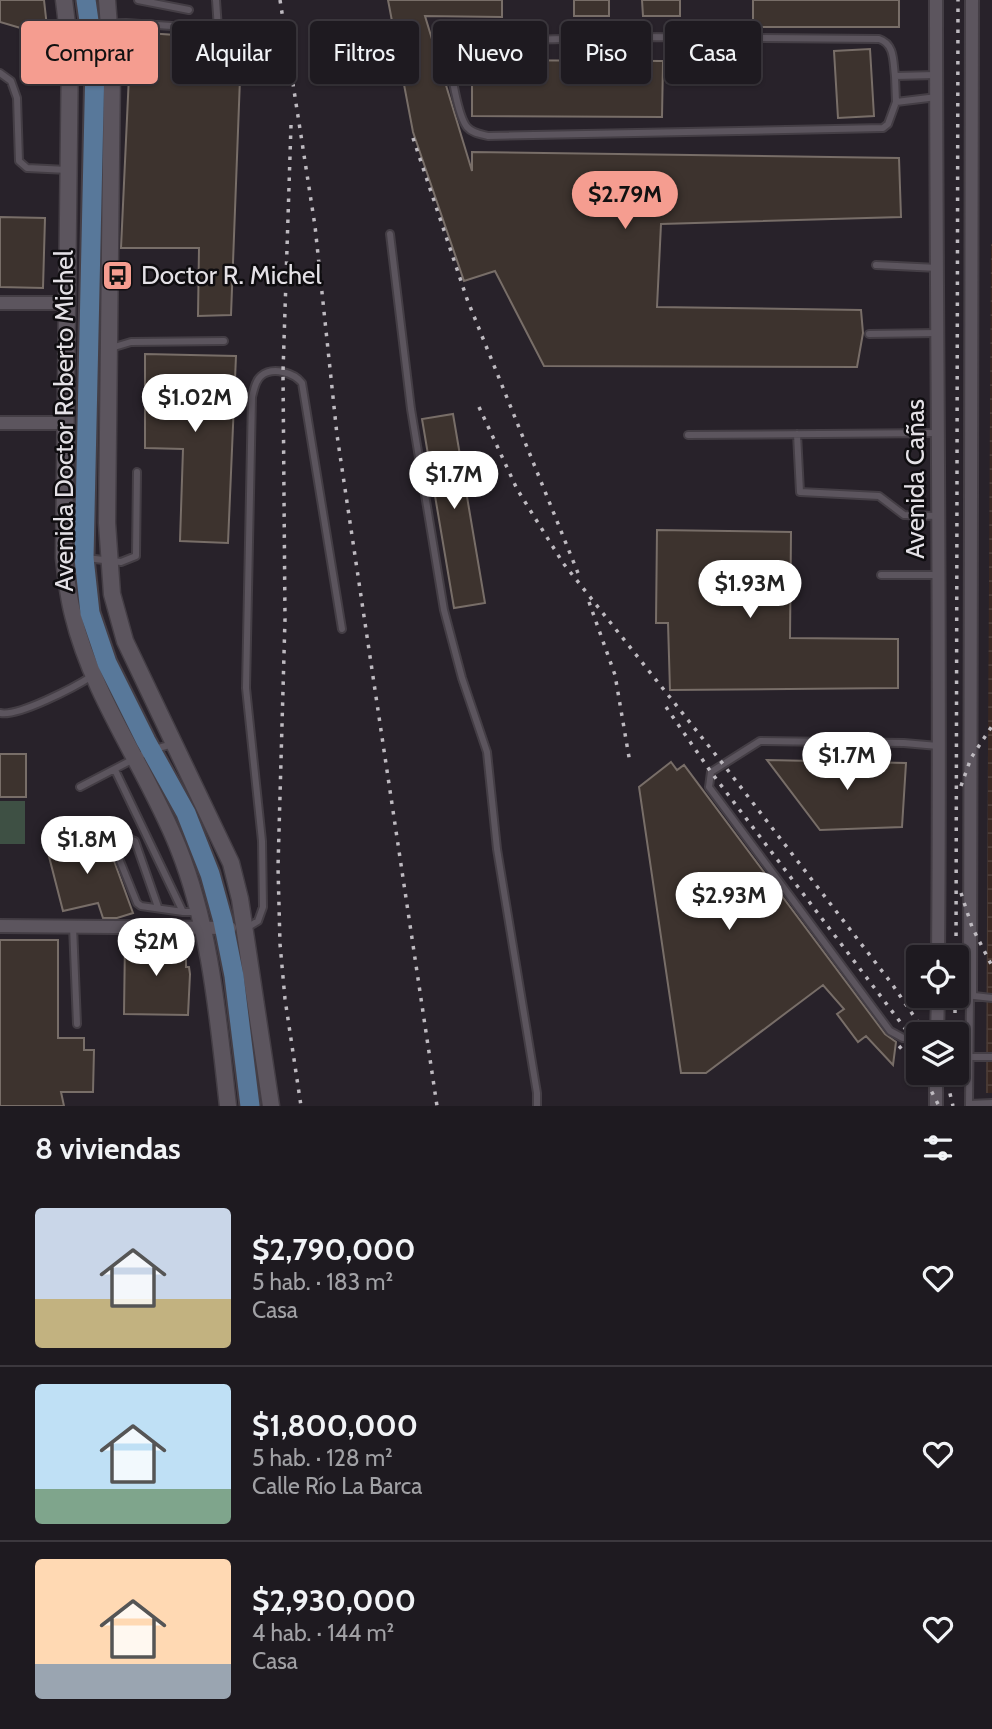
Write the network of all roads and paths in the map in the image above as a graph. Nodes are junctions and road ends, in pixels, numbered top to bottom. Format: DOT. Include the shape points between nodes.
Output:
graph roads {
  1 [pos="64,0"];
  2 [pos="86,0"];
  3 [pos="107,0"];
  4 [pos="138,0"];
  5 [pos="216,0"];
  6 [pos="936,0"];
  7 [pos="972,0"];
  8 [pos="189,10"];
  9 [pos="90,21"];
  10 [pos="110,21"];
  11 [pos="158,26"];
  12 [pos="0,73"];
  13 [pos="936,75"];
  14 [pos="895,76"];
  15 [pos="95,84"];
  16 [pos="111,84"];
  17 [pos="937,97"];
  18 [pos="896,102"];
  19 [pos="68,170"];
  20 [pos="68,194"];
  21 [pos="92,195"];
  22 [pos="390,234"];
  23 [pos="876,265"];
  24 [pos="937,268"];
  25 [pos="0,303"];
  26 [pos="67,303"];
  27 [pos="938,333"];
  28 [pos="869,334"];
  29 [pos="224,341"];
  30 [pos="110,348"];
  31 [pos="89,372"];
  32 [pos="109,374"];
  33 [pos="0,423"];
  34 [pos="66,423"];
  35 [pos="937,433"];
  36 [pos="797,434"];
  37 [pos="688,435"];
  38 [pos="137,472"];
  39 [pos="937,516"];
  40 [pos="84,558"];
  41 [pos="108,561"];
  42 [pos="881,575"];
  43 [pos="937,575"];
  44 [pos="342,629"];
  45 [pos="94,675"];
  46 [pos="0,713"];
  47 [pos="175,743"];
  48 [pos="940,747"];
  49 [pos="143,754"];
  50 [pos="115,770"];
  51 [pos="80,788"];
  52 [pos="158,907"];
  53 [pos="195,917"];
  54 [pos="0,926"];
  55 [pos="73,926"];
  56 [pos="234,928"];
  57 [pos="938,945"];
  58 [pos="965,945"];
  59 [pos="969,995"];
  60 [pos="992,998"];
  61 [pos="965,1008"];
  62 [pos="76,1024"];
  63 [pos="906,1038"];
  64 [pos="992,1056"];
  65 [pos="970,1057"];
  66 [pos="936,1085"];
  67 [pos="992,1103"];
  68 [pos="970,1105"];
  69 [pos="228,1106"];
  70 [pos="250,1106"];
  71 [pos="271,1106"];
  72 [pos="537,1106"];
  73 [pos="936,1106"];
  1 -- 19 [label="main road, Avenida Doctor Roberto Michel" via="70,49"];
  2 -- 9 [label="main road, Avenida Doctor Roberto Michel"];
  3 -- 10 [label="main road, Avenida Doctor Roberto Michel"];
  4 -- 8 [label="lane"];
  5 -- 11 [label="lane" via="218,29"];
  6 -- 13 [label="street, Avenida Cañas"];
  7 -- 58 [label="street"];
  12 -- 19 [label="lane" via="11,81 17,98 19,161 27,167"];
  13 -- 14 [label="lane"];
  13 -- 17 [label="street, Avenida Cañas"];
  14 -- 18 [label="lane"];
  14 -- 18 [label="lane" via="891,47 879,39 638,37 458,42 450,54 464,120 473,132 488,136 883,128"];
  15 -- 21 [label="main road, Avenida Doctor Roberto Michel"];
  16 -- 30 [label="main road, Avenida Doctor Roberto Michel"];
  17 -- 18 [label="lane"];
  17 -- 24 [label="street, Avenida Cañas"];
  19 -- 20 [label="main road, Avenida Doctor Roberto Michel"];
  20 -- 21 [label="main road"];
  20 -- 26 [label="main road, Avenida Doctor Roberto Michel"];
  21 -- 31 [label="main road, Avenida Doctor Roberto Michel"];
  22 -- 72 [label="lane" via="411,409 444,610 486,752"];
  23 -- 24 [label="lane"];
  24 -- 27 [label="street, Avenida Cañas"];
  25 -- 26 [label="street"];
  26 -- 34 [label="main road, Avenida Doctor Roberto Michel"];
  27 -- 28 [label="lane"];
  27 -- 35 [label="street, Avenida Cañas"];
  29 -- 30 [label="lane" via="131,342"];
  30 -- 32 [label="main road, Avenida Doctor Roberto Michel"];
  31 -- 32 [label="main road"];
  31 -- 40 [label="main road, Avenida Doctor Roberto Michel"];
  32 -- 41 [label="main road, Avenida Doctor Roberto Michel"];
  33 -- 34 [label="street"];
  34 -- 45 [label="main road, Avenida Doctor Roberto Michel" via="67,588"];
  35 -- 36 [label="lane"];
  35 -- 39 [label="street, Avenida Cañas"];
  36 -- 37 [label="lane"];
  36 -- 39 [label="lane" via="800,492 879,496 904,515"];
  38 -- 41 [label="lane" via="136,556"];
  39 -- 43 [label="street, Avenida Cañas"];
  40 -- 41 [label="lane"];
  40 -- 49 [label="main road, Avenida Doctor Roberto Michel" via="90,613"];
  41 -- 47 [label="main road, Avenida Doctor Roberto Michel" via="125,640"];
  42 -- 43 [label="lane"];
  43 -- 48 [label="street, Avenida Cañas"];
  44 -- 56 [label="lane" via="302,383 292,374 265,373 252,397 246,688 262,841 263,907 258,920"];
  45 -- 46 [label="lane" via="16,712"];
  45 -- 49 [label="main road, Avenida Doctor Roberto Michel"];
  47 -- 49 [label="lane"];
  47 -- 56 [label="main road, Avenida Doctor Roberto Michel" via="231,863 240,899"];
  48 -- 57 [label="street, Avenida Cañas"];
  48 -- 63 [label="lane" via="760,741 711,772 709,786 890,1031"];
  49 -- 50 [label="lane"];
  49 -- 53 [label="main road, Avenida Doctor Roberto Michel" via="177,844"];
  49 -- 56 [label="main road, Avenida Doctor Roberto Michel" via="186,813"];
  50 -- 51 [label="lane"];
  50 -- 53 [label="lane"];
  52 -- 52 [label="lane" via="137,903 118,856 119,845 126,838 135,841"];
  52 -- 53 [label="lane"];
  53 -- 55 [label="street"];
  53 -- 56 [label="street"];
  53 -- 69 [label="main road, Avenida Doctor Roberto Michel"];
  54 -- 55 [label="street"];
  55 -- 62 [label="lane"];
  56 -- 70 [label="main road, Avenida Doctor Roberto Michel" via="234,976"];
  56 -- 71 [label="main road, Avenida Doctor Roberto Michel"];
  59 -- 60 [label="lane"];
  61 -- 65 [label="lane"];
  64 -- 65 [label="lane"];
  65 -- 68 [label="lane"];
  66 -- 73 [label="street"];
  67 -- 68 [label="lane"];
}
